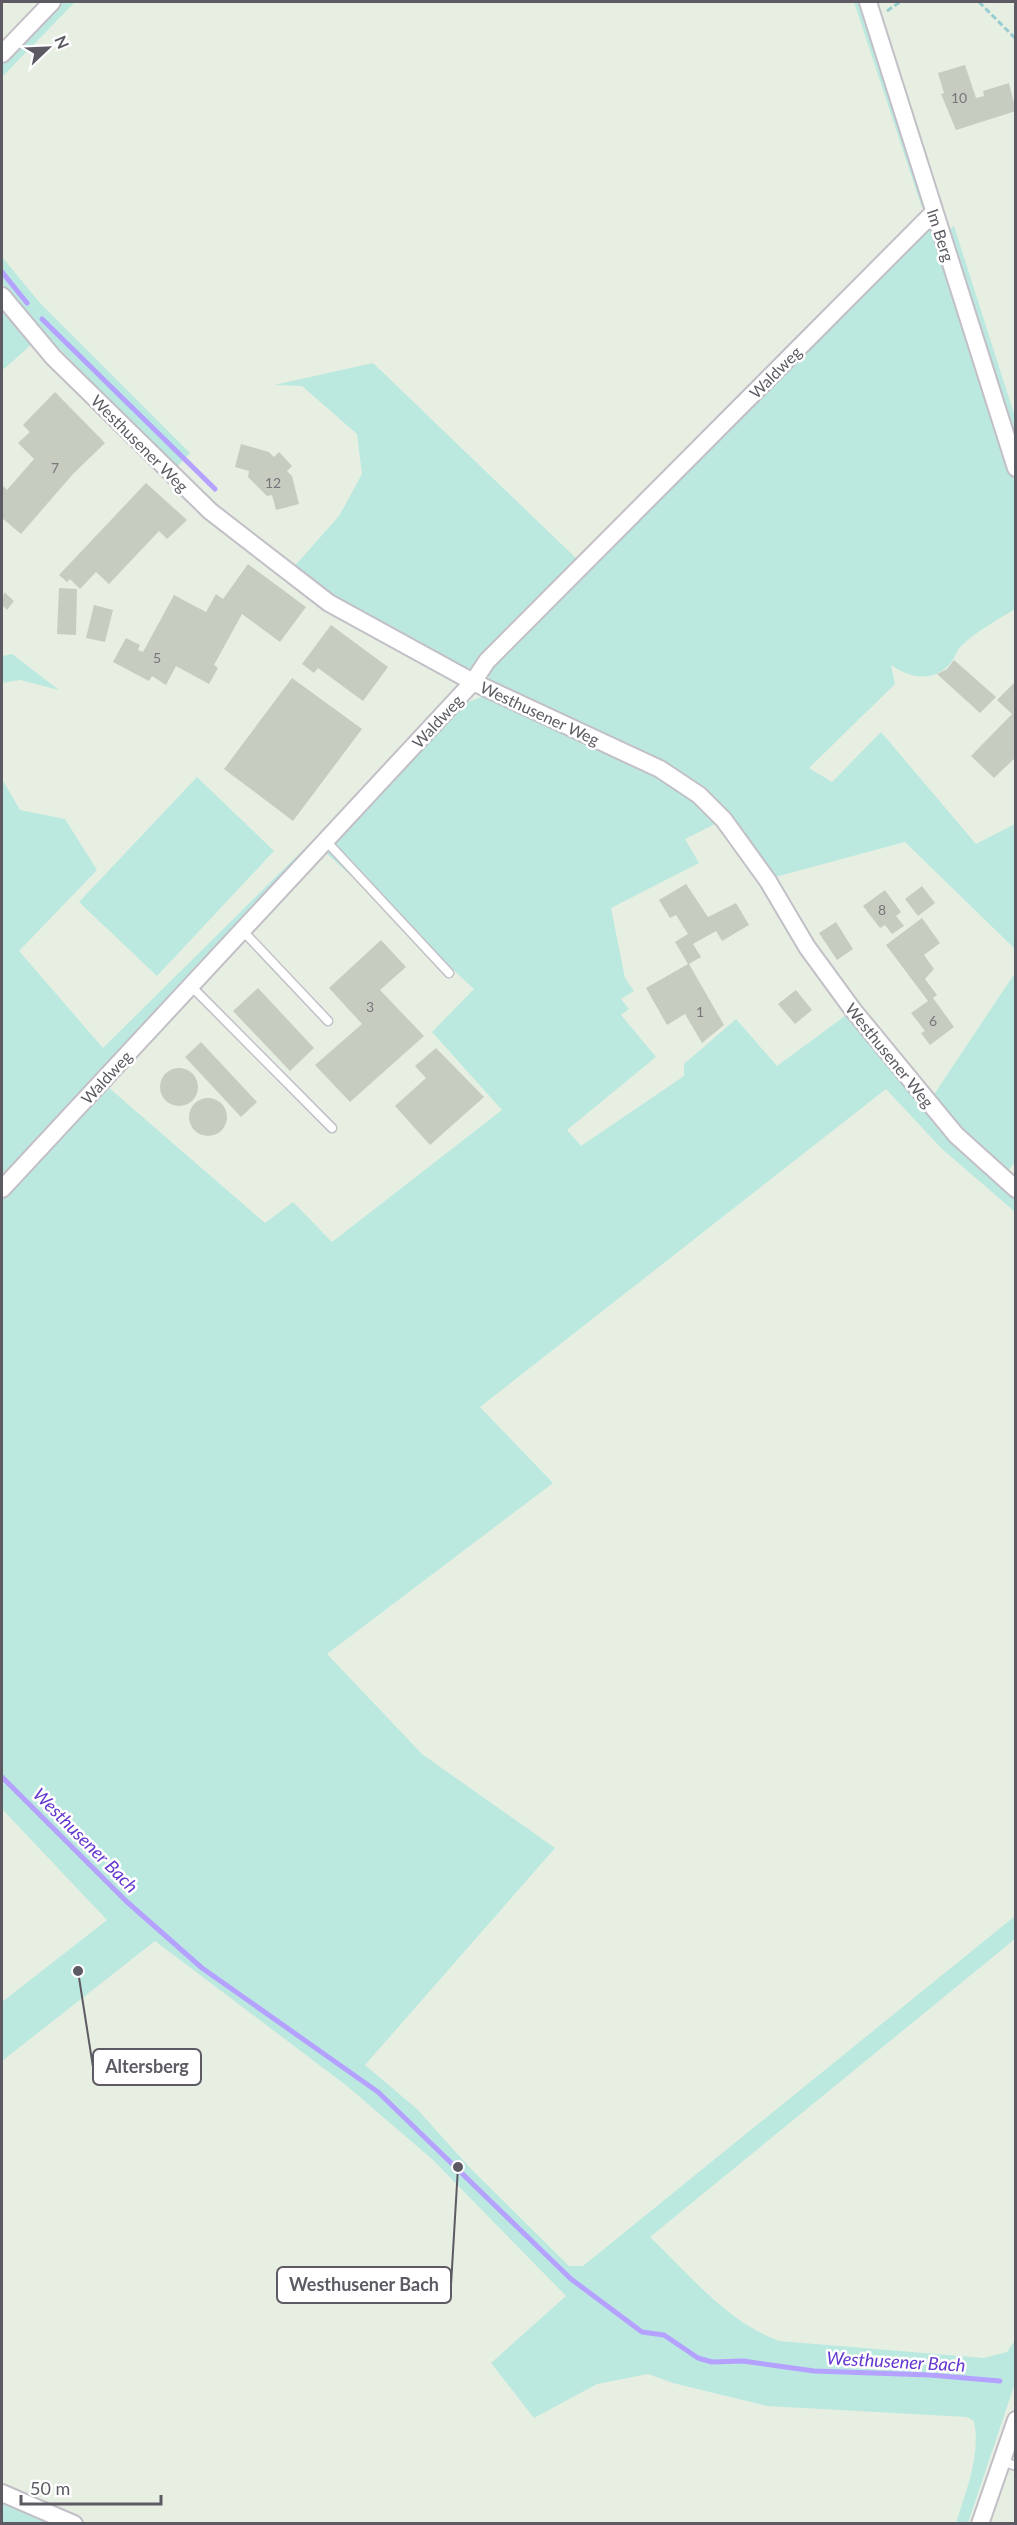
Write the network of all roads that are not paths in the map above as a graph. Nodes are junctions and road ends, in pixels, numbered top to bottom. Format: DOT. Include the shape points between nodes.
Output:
graph roads {
  1 [pos="52,2"];
  2 [pos="868,2"];
  3 [pos="2,54"];
  4 [pos="934,212"];
  5 [pos="2,296"];
  6 [pos="1016,468"];
  7 [pos="473,682"];
  8 [pos="326,841"];
  9 [pos="242,930"];
  10 [pos="449,973"];
  11 [pos="190,985"];
  12 [pos="328,1020"];
  13 [pos="332,1128"];
  14 [pos="2,1189"];
  15 [pos="1016,1189"];
  16 [pos="1016,2420"];
  17 [pos="1008,2463"];
  18 [pos="2,2493"];
  19 [pos="74,2523"];
  20 [pos="980,2523"];
  1 -- 3 [label="street"];
  2 -- 4 [label="street, Im Berg"];
  4 -- 6 [label="street, Im Berg"];
  4 -- 7 [label="street, Waldweg" via="487,662"];
  5 -- 7 [label="street, Westhusener Weg" via="53,357 244,541 329,603"];
  7 -- 8 [label="street, Waldweg"];
  7 -- 15 [label="street, Westhusener Weg" via="660,769 699,795 724,820 768,881 807,947 853,1010 956,1135"];
  8 -- 9 [label="street, Waldweg"];
  8 -- 10 [label="lane"];
  9 -- 11 [label="street, Waldweg"];
  9 -- 12 [label="lane"];
  11 -- 13 [label="lane"];
  11 -- 14 [label="street, Waldweg"];
  16 -- 17 [label="street"];
  17 -- 20 [label="street"];
  18 -- 19 [label="street"];
}
